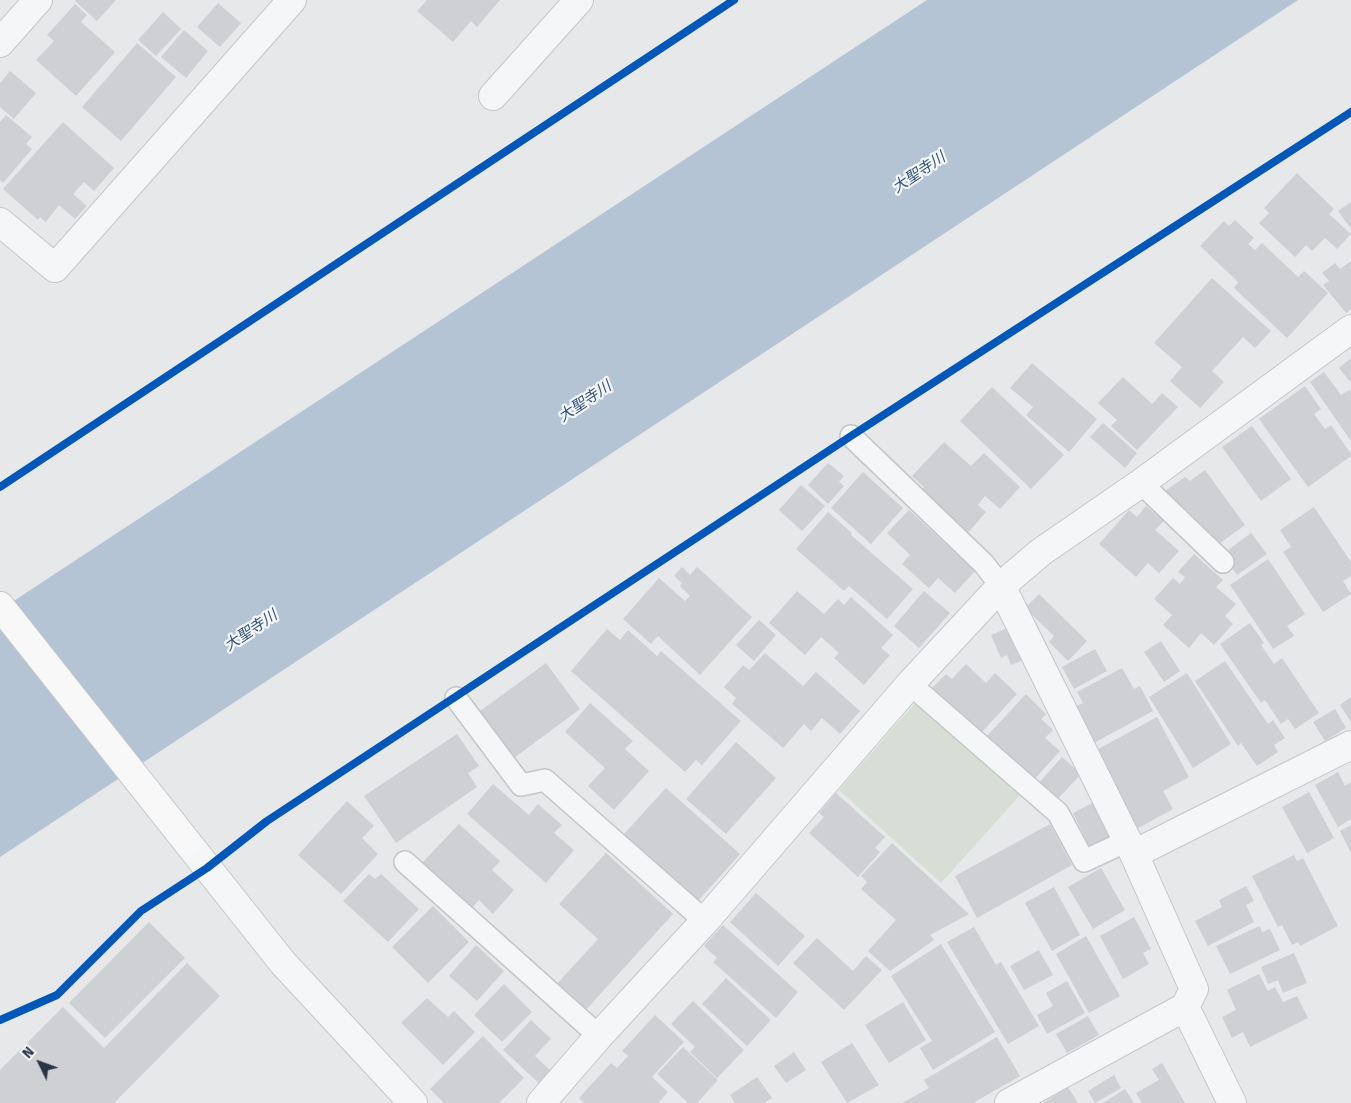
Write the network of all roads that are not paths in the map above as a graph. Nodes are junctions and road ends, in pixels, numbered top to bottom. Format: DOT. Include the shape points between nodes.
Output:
graph roads {
  1 [pos="38,0"];
  2 [pos="292,0"];
  3 [pos="579,0"];
  4 [pos="0,43"];
  5 [pos="493,96"];
  6 [pos="0,222"];
  7 [pos="1351,329"];
  8 [pos="851,436"];
  9 [pos="1140,483"];
  10 [pos="1223,562"];
  11 [pos="1001,586"];
  12 [pos="0,606"];
  13 [pos="910,684"];
  14 [pos="456,698"];
  15 [pos="1351,745"];
  16 [pos="1130,848"];
  17 [pos="405,862"];
  18 [pos="705,921"];
  19 [pos="1185,1007"];
  20 [pos="599,1036"];
  21 [pos="413,1103"];
  22 [pos="541,1103"];
  23 [pos="1009,1103"];
  24 [pos="1232,1103"];
  1 -- 4 [label="street"];
  2 -- 6 [label="street" via="55,268"];
  3 -- 5 [label="street"];
  7 -- 9 [label="street"];
  8 -- 11 [label="lane" via="984,564"];
  9 -- 10 [label="lane"];
  9 -- 11 [label="street" via="1041,552"];
  11 -- 13 [label="street"];
  11 -- 16 [label="street"];
  12 -- 21 [label="street" via="283,963"];
  13 -- 16 [label="lane" via="1058,813 1084,861"];
  13 -- 18 [label="street"];
  14 -- 18 [label="lane" via="520,785 545,780"];
  15 -- 16 [label="street"];
  16 -- 19 [label="street" via="1194,989"];
  17 -- 20 [label="lane"];
  18 -- 20 [label="street"];
  19 -- 23 [label="street"];
  19 -- 24 [label="street"];
  20 -- 22 [label="street"];
}
